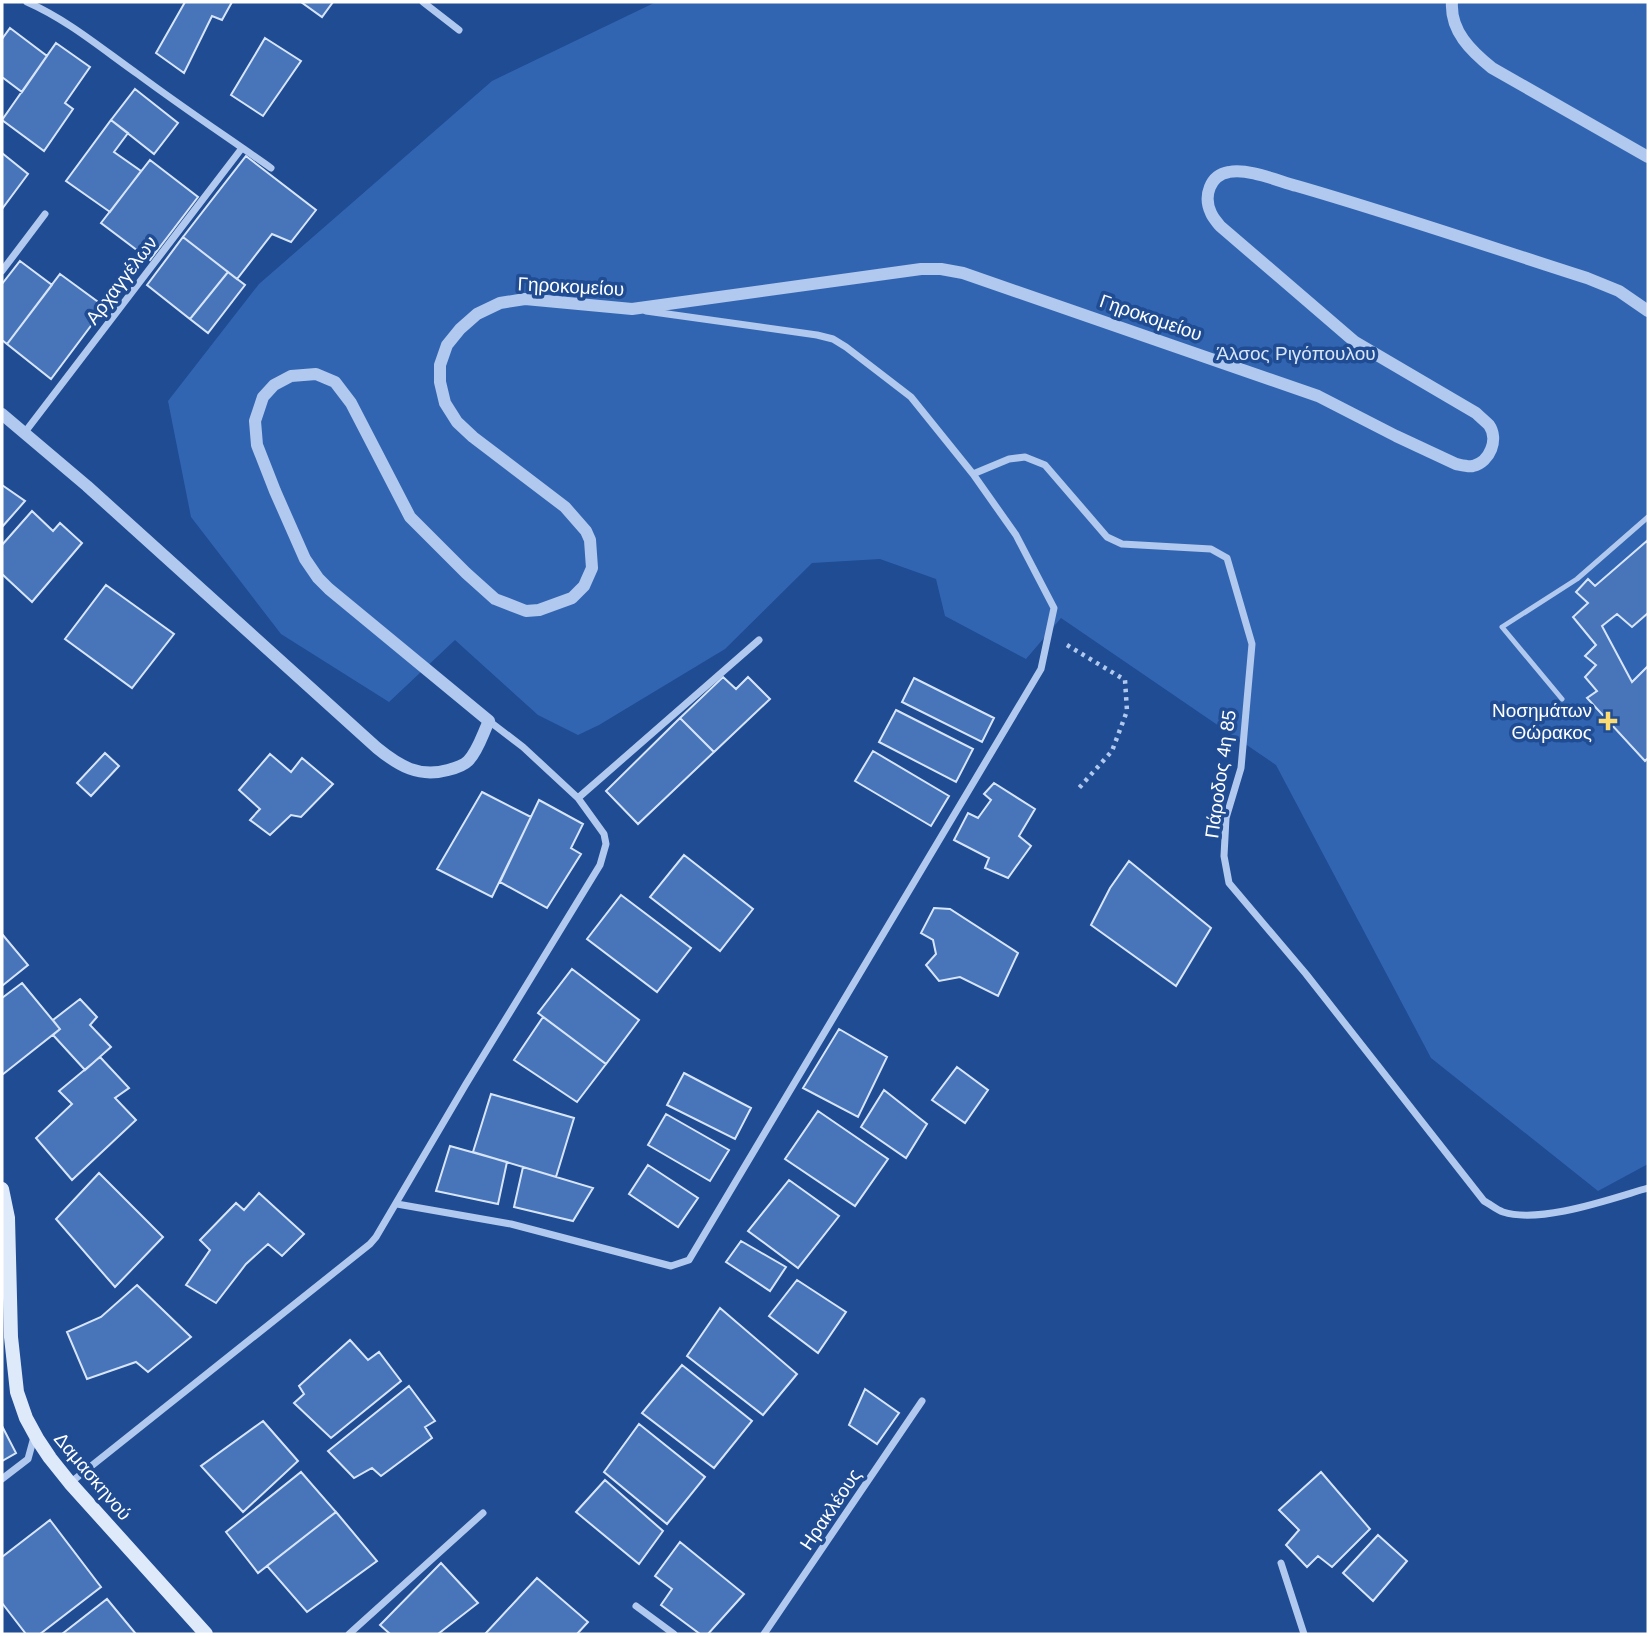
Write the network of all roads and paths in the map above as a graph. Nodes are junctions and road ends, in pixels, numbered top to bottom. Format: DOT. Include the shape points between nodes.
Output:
graph roads {
  1 [pos="27,2"];
  2 [pos="423,2"];
  3 [pos="1451,2"];
  4 [pos="459,30"];
  5 [pos="242,148"];
  6 [pos="1648,157"];
  7 [pos="271,168"];
  8 [pos="44,215"];
  9 [pos="2,271"];
  10 [pos="632,309"];
  11 [pos="1648,312"];
  12 [pos="2,414"];
  13 [pos="25,432"];
  14 [pos="973,474"];
  15 [pos="1648,517"];
  16 [pos="1048,634"];
  17 [pos="759,640"];
  18 [pos="1562,699"];
  19 [pos="489,721"];
  20 [pos="1079,788"];
  21 [pos="578,798"];
  22 [pos="1648,1188"];
  23 [pos="2,1189"];
  24 [pos="397,1204"];
  25 [pos="6,1319"];
  26 [pos="922,1401"];
  27 [pos="35,1434"];
  28 [pos="2,1479"];
  29 [pos="70,1483"];
  30 [pos="484,1513"];
  31 [pos="1281,1563"];
  32 [pos="636,1606"];
  33 [pos="206,1634"];
  34 [pos="349,1634"];
  35 [pos="674,1634"];
  36 [pos="764,1634"];
  37 [pos="1304,1634"];
  1 -- 5 [label="street" via="79,31"];
  2 -- 4 [label="street"];
  3 -- 6 [label="street" via="1460,35 1475,55"];
  5 -- 7 [label="street"];
  5 -- 13 [label="street, Αρχαγγέλων"];
  8 -- 9 [label="street"];
  10 -- 11 [label="street, Γηροκομείου" via="921,269 963,273 1318,396 1464,466 1474,466 1490,453 1490,426 1476,413 1355,342 1220,226 1207,199 1216,177 1241,171 1317,192 1587,278 1619,291"];
  10 -- 14 [label="street" via="833,340 911,397"];
  10 -- 19 [label="street, Γηροκομείου" via="525,299 500,303 460,329 447,345 440,365 445,402 457,422 565,507 590,540 592,568 584,586 572,598 539,610 526,611 495,599 411,517 351,402 335,382 316,374 290,376 262,397 254,421 257,445 305,559 318,578"];
  12 -- 13 [label="street"];
  13 -- 19 [label="street" via="396,763 437,773 460,767 470,760"];
  14 -- 16 [label="street" via="1016,535 1054,608"];
  14 -- 22 [label="street, Πάροδος 4η 85" via="1025,457 1045,465 1107,537 1122,544 1211,549 1227,558 1252,644 1241,768 1226,818 1224,856 1229,883 1484,1201 1502,1212 1527,1216 1582,1207"];
  15 -- 18 [label="lane" via="1577,579 1502,627"];
  16 -- 20 [label="path" via="1125,680 1127,711 1112,751"];
  16 -- 24 [label="street" via="1041,669 689,1260 671,1266 511,1224"];
  17 -- 21 [label="street"];
  19 -- 21 [label="street"];
  21 -- 24 [label="street" via="604,834 600,865"];
  23 -- 25 [label="main road, Δαμασκηνού" via="8,1218"];
  24 -- 29 [label="street" via="370,1244"];
  25 -- 27 [label="main road, Δαμασκηνού" via="17,1392"];
  26 -- 36 [label="street, Ηρακλέους"];
  27 -- 28 [label="street" via="28,1459"];
  27 -- 29 [label="main road, Δαμασκηνού"];
  29 -- 33 [label="main road, Δαμασκηνού"];
  30 -- 34 [label="street"];
  31 -- 37 [label="street"];
  32 -- 35 [label="street"];
}
